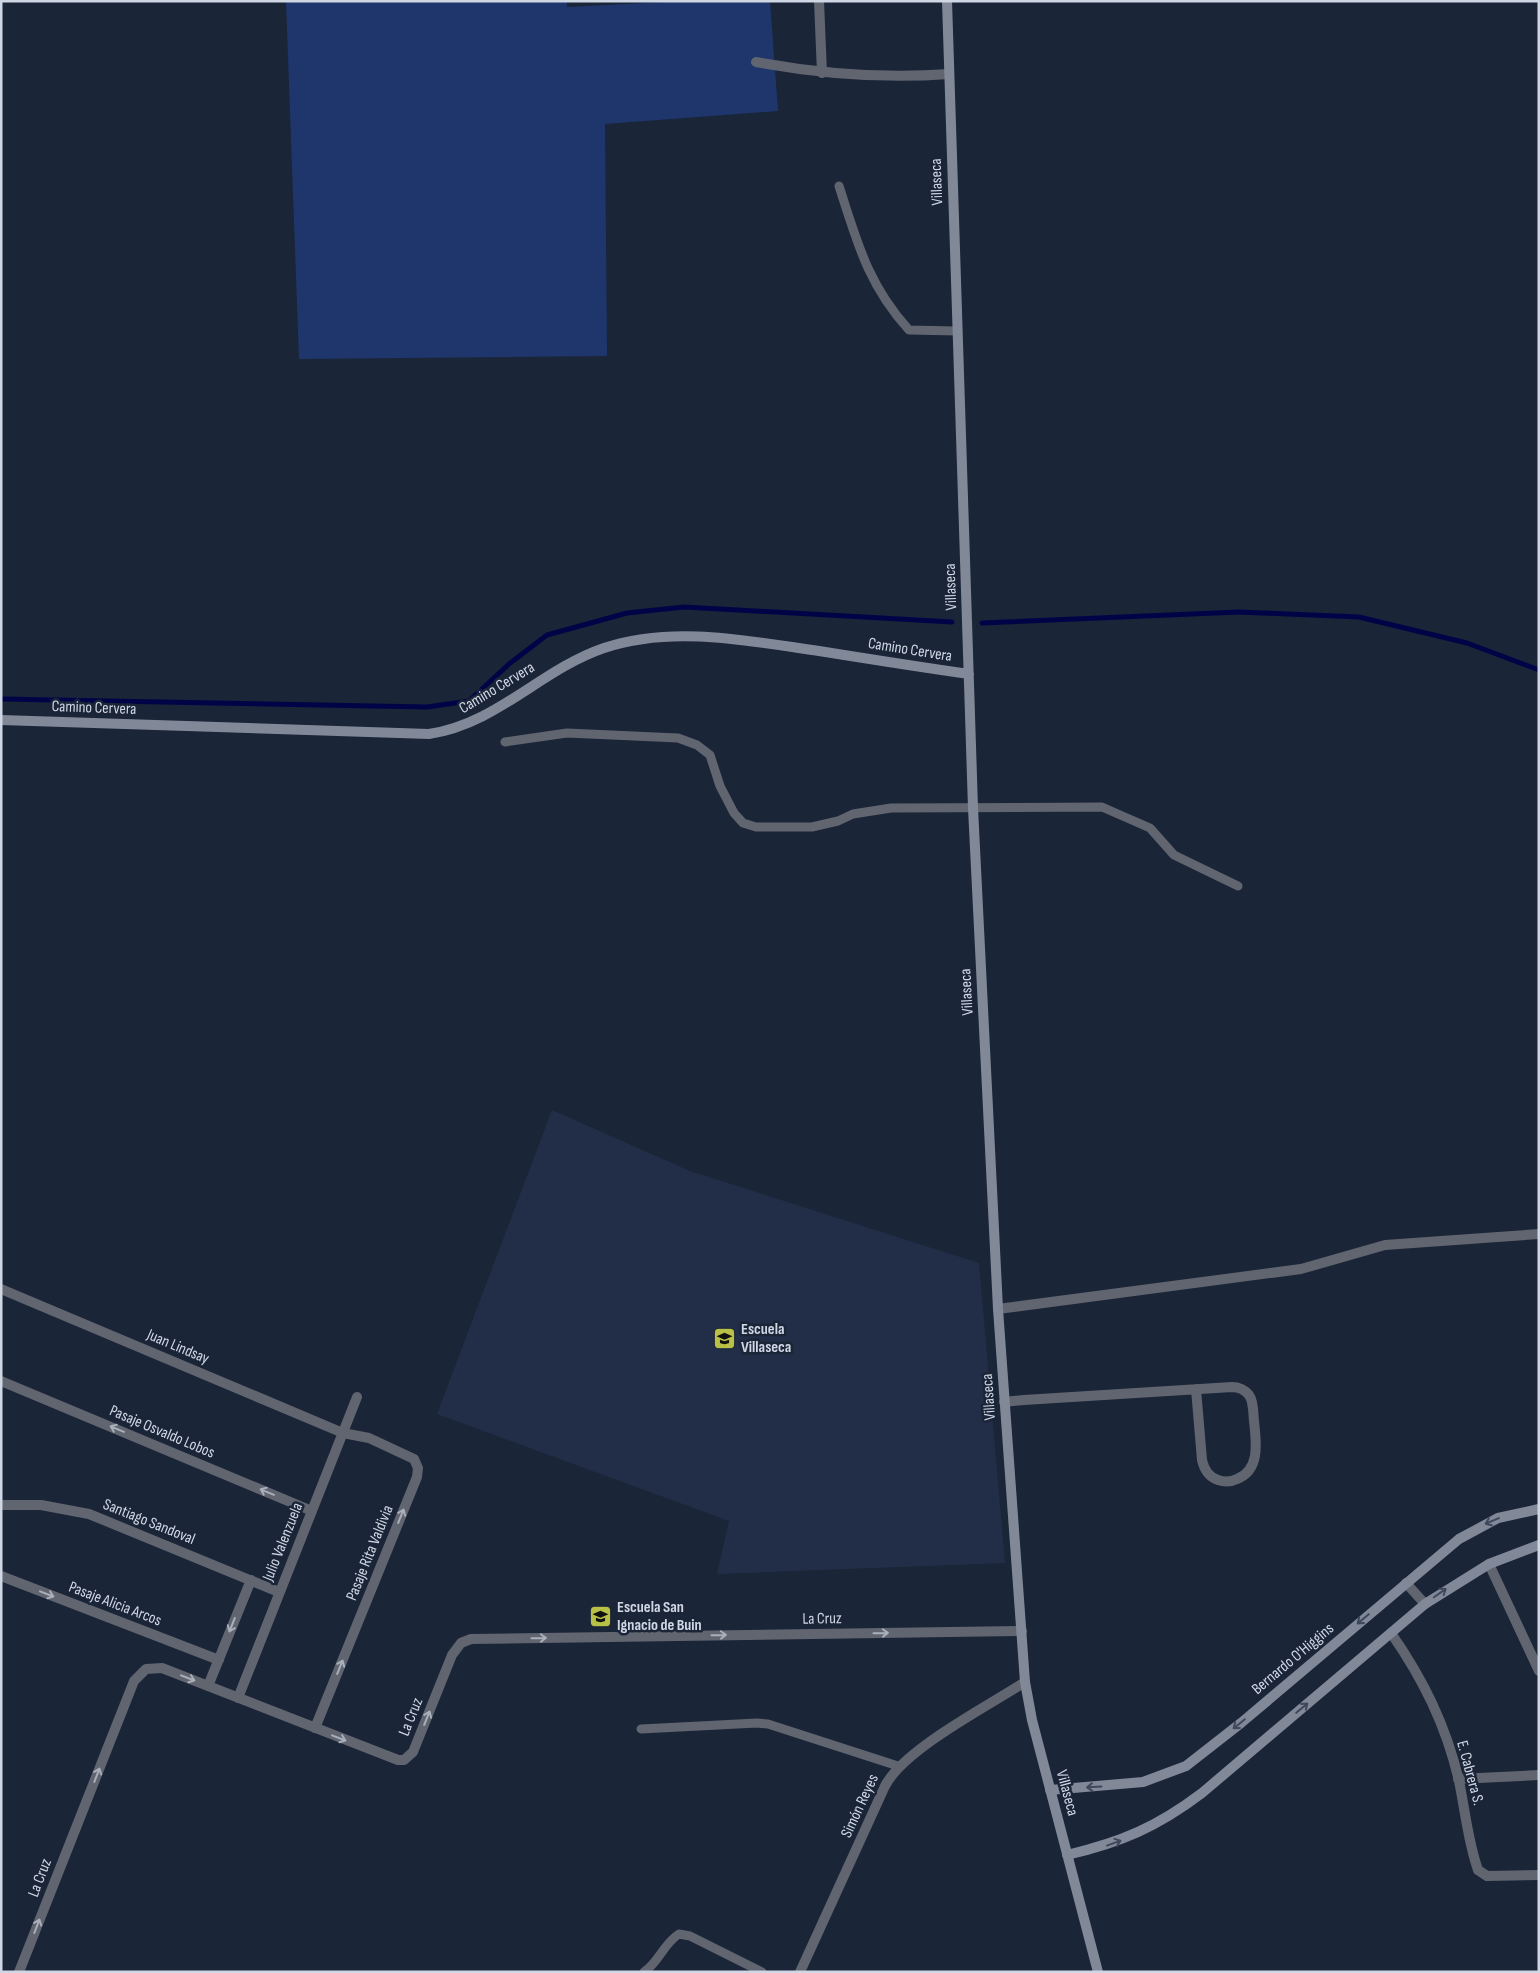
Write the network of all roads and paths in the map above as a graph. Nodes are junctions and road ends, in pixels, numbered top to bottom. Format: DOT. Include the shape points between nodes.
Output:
graph roads {
  1 [pos="820,1"];
  2 [pos="947,1"];
  3 [pos="756,62"];
  4 [pos="822,73"];
  5 [pos="949,74"];
  6 [pos="839,186"];
  7 [pos="957,331"];
  8 [pos="969,674"];
  9 [pos="1,720"];
  10 [pos="504,742"];
  11 [pos="973,808"];
  12 [pos="1238,886"];
  13 [pos="1539,1234"];
  14 [pos="1,1288"];
  15 [pos="998,1309"];
  16 [pos="1,1381"];
  17 [pos="1196,1389"];
  18 [pos="357,1397"];
  19 [pos="1004,1402"];
  20 [pos="343,1433"];
  21 [pos="1,1505"];
  22 [pos="1539,1509"];
  23 [pos="312,1511"];
  24 [pos="1539,1545"];
  25 [pos="1489,1564"];
  26 [pos="1,1576"];
  27 [pos="250,1580"];
  28 [pos="1406,1583"];
  29 [pos="279,1592"];
  30 [pos="1425,1604"];
  31 [pos="1022,1631"];
  32 [pos="1391,1633"];
  33 [pos="218,1660"];
  34 [pos="1539,1671"];
  35 [pos="1025,1682"];
  36 [pos="208,1686"];
  37 [pos="238,1698"];
  38 [pos="315,1728"];
  39 [pos="641,1729"];
  40 [pos="898,1766"];
  41 [pos="1539,1775"];
  42 [pos="1458,1778"];
  43 [pos="1050,1790"];
  44 [pos="1067,1855"];
  45 [pos="1539,1875"];
  46 [pos="19,1972"];
  47 [pos="644,1972"];
  48 [pos="762,1972"];
  49 [pos="800,1972"];
  50 [pos="1098,1972"];
  1 -- 4 [label="street"];
  2 -- 5 [label="street, Villaseca"];
  3 -- 4 [label="street"];
  4 -- 5 [label="street" via="886,77"];
  5 -- 7 [label="street, Villaseca"];
  6 -- 7 [label="lane" via="865,266 893,312 909,330"];
  7 -- 8 [label="street, Villaseca"];
  8 -- 9 [label="street, Camino Cervera" via="733,639 660,637 624,642 590,653 555,670 485,717 458,728 428,734"];
  8 -- 11 [label="street, Villaseca"];
  10 -- 11 [label="lane" via="566,733 678,738 697,745 710,755 720,786 734,813 743,823 756,826 812,827 853,814 891,808"];
  11 -- 12 [label="lane" via="1102,807 1150,828 1174,855"];
  11 -- 15 [label="street, Villaseca"];
  13 -- 15 [label="street" via="1386,1245 1301,1269"];
  14 -- 20 [label="street, Juan Lindsay"];
  15 -- 19 [label="street, Villaseca"];
  23 -- 16 [label="street, Pasaje Osvaldo Lobos, one-way"];
  17 -- 17 [label="street" via="1237,1387 1251,1399 1256,1448 1254,1461 1248,1472 1237,1480 1218,1480 1209,1475 1203,1465"];
  17 -- 19 [label="street"];
  18 -- 20 [label="street, Julio Valenzuela"];
  19 -- 31 [label="street, Villaseca"];
  20 -- 23 [label="street, Julio Valenzuela"];
  38 -- 20 [label="street, Pasaje Rita Valdivia, one-way" via="418,1472 414,1459 407,1454 369,1438"];
  21 -- 27 [label="street, Santiago Sandoval" via="41,1505 90,1514"];
  22 -- 28 [label="street, Bernardo O'Higgins, one-way" via="1498,1518 1471,1531"];
  23 -- 29 [label="street, Julio Valenzuela"];
  24 -- 25 [label="street"];
  30 -- 25 [label="street, one-way"];
  25 -- 34 [label="street"];
  26 -- 33 [label="street, Pasaje Alicia Arcos, one-way"];
  27 -- 29 [label="street, Santiago Sandoval"];
  27 -- 33 [label="street, Julio Valenzuela, one-way"];
  28 -- 30 [label="street"];
  28 -- 43 [label="street, Bernardo O'Higgins, one-way" via="1186,1766 1143,1782"];
  29 -- 37 [label="street, Julio Valenzuela"];
  30 -- 32 [label="street"];
  31 -- 35 [label="street, Villaseca"];
  38 -- 31 [label="street, La Cruz, one-way" via="398,1760 409,1757 452,1655 461,1643 471,1639"];
  32 -- 42 [label="street, E. Cabrera S." via="1426,1687"];
  44 -- 32 [label="street, one-way" via="1130,1837 1186,1805"];
  33 -- 36 [label="street, Julio Valenzuela"];
  35 -- 40 [label="street, Simón Reyes"];
  35 -- 43 [label="street, Villaseca"];
  36 -- 37 [label="street, La Cruz"];
  46 -- 36 [label="street, La Cruz, one-way" via="137,1676 157,1667"];
  37 -- 38 [label="street, La Cruz"];
  39 -- 40 [label="lane" via="768,1724"];
  40 -- 49 [label="street, Simón Reyes" via="884,1786"];
  41 -- 42 [label="street"];
  42 -- 45 [label="street, E. Cabrera S." via="1478,1870 1487,1876"];
  43 -- 44 [label="street, Villaseca"];
  44 -- 50 [label="street, Villaseca"];
  47 -- 48 [label="lane" via="679,1934 690,1936"];
}
